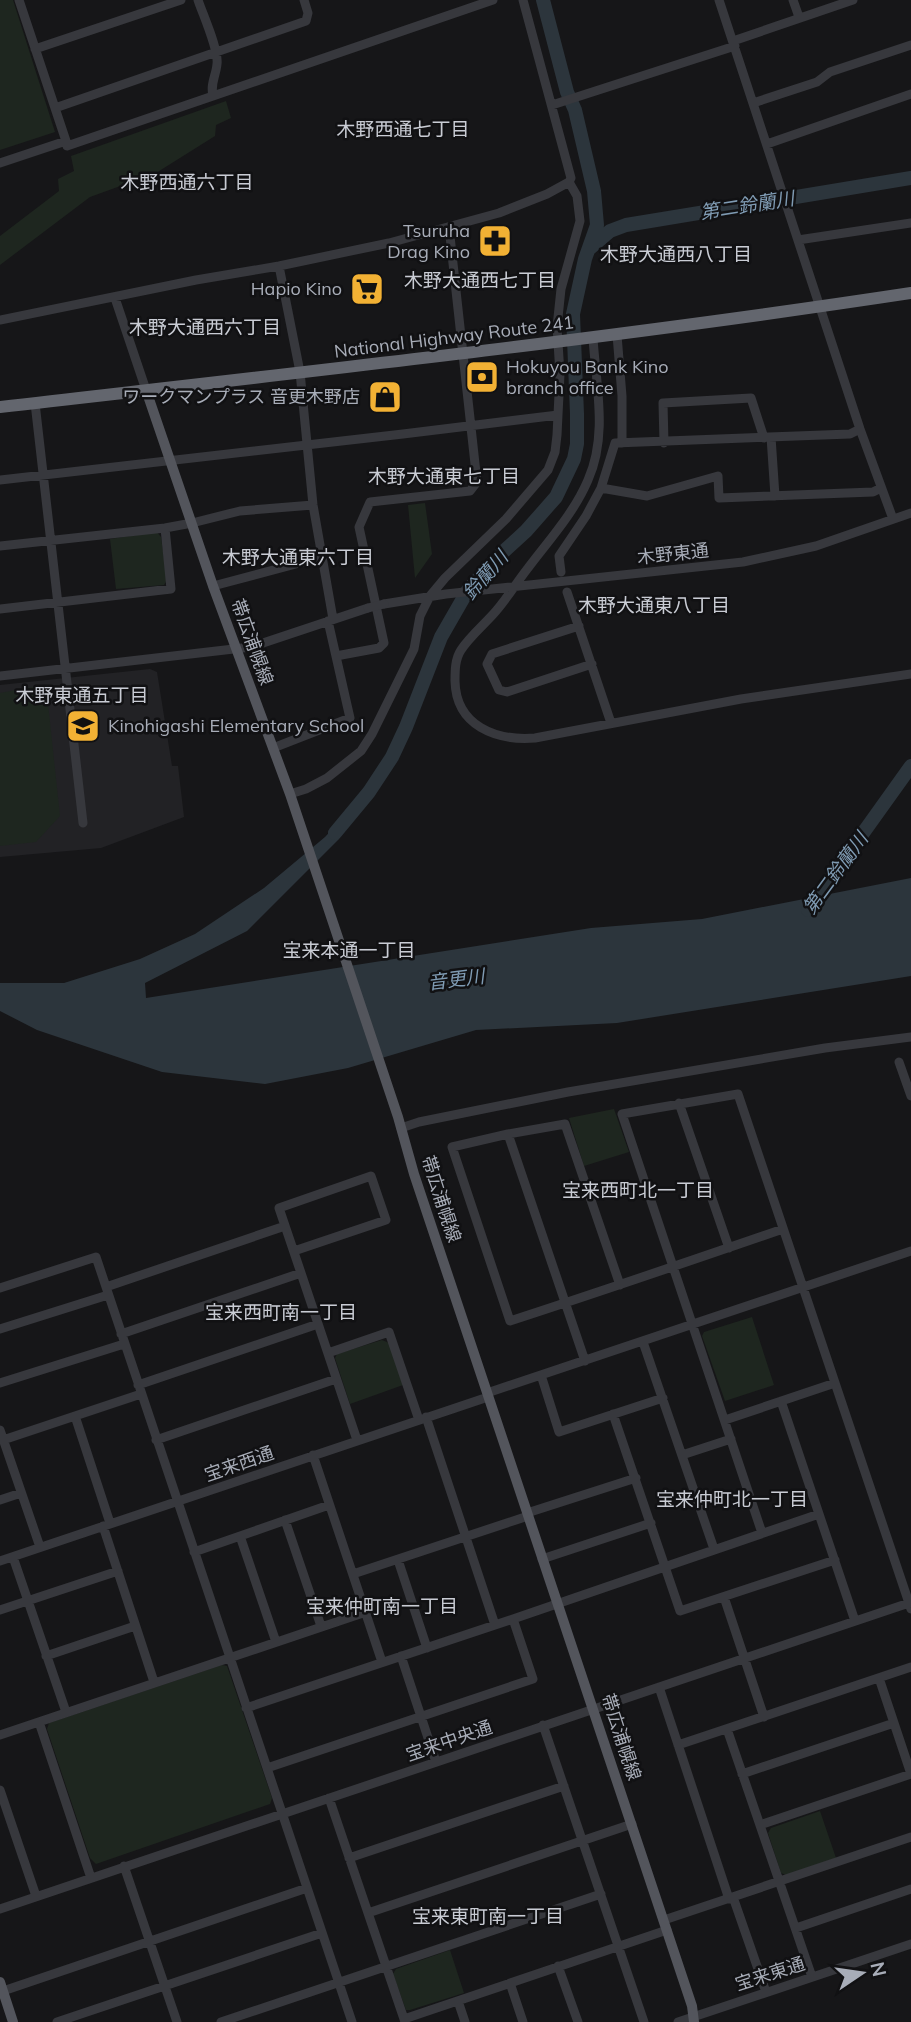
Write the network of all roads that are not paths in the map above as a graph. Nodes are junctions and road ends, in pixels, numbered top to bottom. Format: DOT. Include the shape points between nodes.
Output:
graph roads {
  1 [pos="19,0"];
  2 [pos="181,0"];
  3 [pos="198,0"];
  4 [pos="303,0"];
  5 [pos="493,0"];
  6 [pos="523,0"];
  7 [pos="719,0"];
  8 [pos="793,0"];
  9 [pos="853,0"];
  10 [pos="799,18"];
  11 [pos="734,43"];
  12 [pos="911,45"];
  13 [pos="35,49"];
  14 [pos="216,53"];
  15 [pos="911,94"];
  16 [pos="213,96"];
  17 [pos="753,103"];
  18 [pos="556,104"];
  19 [pos="55,107"];
  20 [pos="66,141"];
  21 [pos="767,144"];
  22 [pos="0,163"];
  23 [pos="569,182"];
  24 [pos="911,223"];
  25 [pos="449,227"];
  26 [pos="798,240"];
  27 [pos="279,266"];
  28 [pos="911,293"];
  29 [pos="114,298"];
  30 [pos="821,307"];
  31 [pos="0,320"];
  32 [pos="617,335"];
  33 [pos="590,338"];
  34 [pos="561,342"];
  35 [pos="464,353"];
  36 [pos="300,372"];
  37 [pos="146,390"];
  38 [pos="35,403"];
  39 [pos="0,407"];
  40 [pos="558,415"];
  41 [pos="471,426"];
  42 [pos="860,429"];
  43 [pos="768,438"];
  44 [pos="622,443"];
  45 [pos="664,443"];
  46 [pos="309,445"];
  47 [pos="171,460"];
  48 [pos="43,475"];
  49 [pos="0,480"];
  50 [pos="601,488"];
  51 [pos="881,488"];
  52 [pos="775,496"];
  53 [pos="313,505"];
  54 [pos="911,513"];
  55 [pos="893,519"];
  56 [pos="192,523"];
  57 [pos="165,528"];
  58 [pos="50,541"];
  59 [pos="0,546"];
  60 [pos="321,557"];
  61 [pos="561,572"];
  62 [pos="213,586"];
  63 [pos="513,587"];
  64 [pos="567,592"];
  65 [pos="430,596"];
  66 [pos="57,601"];
  67 [pos="0,608"];
  68 [pos="330,620"];
  69 [pos="579,626"];
  70 [pos="235,649"];
  71 [pos="336,656"];
  72 [pos="592,664"];
  73 [pos="65,668"];
  74 [pos="911,674"];
  75 [pos="0,676"];
  76 [pos="611,723"];
  77 [pos="272,748"];
  78 [pos="291,799"];
  79 [pos="83,823"];
  80 [pos="911,1037"];
  81 [pos="899,1062"];
  82 [pos="911,1096"];
  83 [pos="679,1103"];
  84 [pos="399,1123"];
  85 [pos="508,1134"];
  86 [pos="285,1226"];
  87 [pos="783,1229"];
  88 [pos="729,1248"];
  89 [pos="294,1251"];
  90 [pos="911,1251"];
  91 [pos="674,1267"];
  92 [pos="301,1273"];
  93 [pos="620,1285"];
  94 [pos="0,1288"];
  95 [pos="803,1288"];
  96 [pos="107,1291"];
  97 [pos="565,1303"];
  98 [pos="318,1324"];
  99 [pos="692,1325"];
  100 [pos="0,1329"];
  101 [pos="123,1339"];
  102 [pos="643,1342"];
  103 [pos="328,1353"];
  104 [pos="585,1361"];
  105 [pos="541,1375"];
  106 [pos="336,1379"];
  107 [pos="0,1383"];
  108 [pos="835,1383"];
  109 [pos="140,1390"];
  110 [pos="487,1395"];
  111 [pos="663,1398"];
  112 [pos="781,1401"];
  113 [pos="613,1414"];
  114 [pos="75,1416"];
  115 [pos="422,1419"];
  116 [pos="725,1420"];
  117 [pos="0,1430"];
  118 [pos="731,1439"];
  119 [pos="3,1440"];
  120 [pos="156,1440"];
  121 [pos="357,1440"];
  122 [pos="313,1455"];
  123 [pos="682,1455"];
  124 [pos="636,1478"];
  125 [pos="21,1493"];
  126 [pos="0,1500"];
  127 [pos="177,1501"];
  128 [pos="330,1505"];
  129 [pos="527,1514"];
  130 [pos="819,1514"];
  131 [pos="285,1520"];
  132 [pos="651,1523"];
  133 [pos="106,1525"];
  134 [pos="762,1533"];
  135 [pos="240,1536"];
  136 [pos="466,1536"];
  137 [pos="40,1547"];
  138 [pos="714,1549"];
  139 [pos="194,1552"];
  140 [pos="13,1557"];
  141 [pos="542,1559"];
  142 [pos="398,1560"];
  143 [pos="835,1560"];
  144 [pos="0,1561"];
  145 [pos="665,1567"];
  146 [pos="118,1571"];
  147 [pos="353,1574"];
  148 [pos="724,1597"];
  149 [pos="28,1601"];
  150 [pos="557,1604"];
  151 [pos="910,1606"];
  152 [pos="0,1610"];
  153 [pos="366,1612"];
  154 [pos="513,1619"];
  155 [pos="855,1621"];
  156 [pos="495,1625"];
  157 [pos="135,1626"];
  158 [pos="321,1626"];
  159 [pos="276,1642"];
  160 [pos="427,1648"];
  161 [pos="46,1656"];
  162 [pos="401,1656"];
  163 [pos="230,1658"];
  164 [pos="744,1658"];
  165 [pos="383,1662"];
  166 [pos="911,1667"];
  167 [pos="878,1678"];
  168 [pos="154,1682"];
  169 [pos="659,1688"];
  170 [pos="246,1708"];
  171 [pos="594,1709"];
  172 [pos="66,1712"];
  173 [pos="421,1717"];
  174 [pos="764,1717"];
  175 [pos="39,1722"];
  176 [pos="894,1723"];
  177 [pos="543,1725"];
  178 [pos="727,1728"];
  179 [pos="0,1735"];
  180 [pos="678,1745"];
  181 [pos="436,1762"];
  182 [pos="267,1768"];
  183 [pos="742,1774"];
  184 [pos="911,1774"];
  185 [pos="564,1786"];
  186 [pos="0,1790"];
  187 [pos="329,1798"];
  188 [pos="282,1813"];
  189 [pos="632,1824"];
  190 [pos="760,1825"];
  191 [pos="911,1837"];
  192 [pos="582,1841"];
  193 [pos="349,1858"];
  194 [pos="124,1866"];
  195 [pos="91,1878"];
  196 [pos="780,1882"];
  197 [pos="307,1888"];
  198 [pos="911,1889"];
  199 [pos="601,1894"];
  200 [pos="36,1896"];
  201 [pos="731,1898"];
  202 [pos="0,1909"];
  203 [pos="368,1913"];
  204 [pos="665,1925"];
  205 [pos="796,1928"];
  206 [pos="322,1933"];
  207 [pos="149,1942"];
  208 [pos="911,1944"];
  209 [pos="618,1946"];
  210 [pos="558,1966"];
  211 [pos="386,1967"];
  212 [pos="812,1977"];
  213 [pos="339,1982"];
  214 [pos="510,1983"];
  215 [pos="164,1985"];
  216 [pos="1,1986"];
  217 [pos="766,1992"];
  218 [pos="458,2001"];
  219 [pos="695,2019"];
  220 [pos="405,2021"];
  221 [pos="13,2022"];
  222 [pos="57,2022"];
  223 [pos="177,2022"];
  224 [pos="221,2022"];
  225 [pos="352,2022"];
  226 [pos="466,2022"];
  227 [pos="523,2022"];
  228 [pos="578,2022"];
  229 [pos="644,2022"];
  230 [pos="678,2022"];
  1 -- 13 [label="street"];
  2 -- 13 [label="street"];
  3 -- 14 [label="street"];
  4 -- 14 [label="street" via="306,21"];
  5 -- 16 [label="street"];
  6 -- 18 [label="street"];
  7 -- 11 [label="street"];
  8 -- 10 [label="street"];
  9 -- 10 [label="street"];
  10 -- 11 [label="street"];
  11 -- 17 [label="street"];
  11 -- 18 [label="street"];
  12 -- 17 [label="street"];
  13 -- 19 [label="street"];
  14 -- 16 [label="street"];
  14 -- 19 [label="street"];
  15 -- 21 [label="street"];
  16 -- 20 [label="street" via="67,146"];
  17 -- 21 [label="street"];
  18 -- 23 [label="street"];
  19 -- 20 [label="street"];
  20 -- 22 [label="street"];
  21 -- 26 [label="street"];
  23 -- 25 [label="street" via="499,213"];
  23 -- 34 [label="street" via="577,196 580,221 561,289 557,327"];
  24 -- 26 [label="street"];
  25 -- 27 [label="street"];
  25 -- 35 [label="street"];
  26 -- 30 [label="street"];
  27 -- 29 [label="street"];
  27 -- 36 [label="street"];
  28 -- 30 [label="highway, National Highway Route 241"];
  29 -- 31 [label="street"];
  29 -- 37 [label="street"];
  30 -- 32 [label="highway, National Highway Route 241"];
  30 -- 42 [label="street"];
  32 -- 33 [label="highway, National Highway Route 241"];
  32 -- 44 [label="street"];
  33 -- 34 [label="highway, National Highway Route 241"];
  33 -- 63 [label="street" via="600,427 594,464 575,506"];
  34 -- 35 [label="highway, National Highway Route 241"];
  34 -- 40 [label="street"];
  35 -- 36 [label="highway, National Highway Route 241"];
  35 -- 41 [label="street"];
  36 -- 37 [label="highway, National Highway Route 241"];
  36 -- 46 [label="street"];
  37 -- 38 [label="highway, National Highway Route 241"];
  37 -- 47 [label="main road, 帯広浦幌線"];
  38 -- 39 [label="highway, National Highway Route 241"];
  38 -- 48 [label="street"];
  40 -- 41 [label="street"];
  40 -- 65 [label="street" via="555,452 540,482"];
  41 -- 46 [label="street"];
  41 -- 71 [label="street" via="477,482 470,491 370,502 359,527 384,643 379,648"];
  42 -- 43 [label="street" via="850,434"];
  42 -- 51 [label="street"];
  43 -- 45 [label="street"];
  43 -- 45 [label="street" via="751,398 726,399 663,403"];
  43 -- 52 [label="street"];
  44 -- 45 [label="street"];
  44 -- 50 [label="street" via="615,443"];
  46 -- 47 [label="street"];
  46 -- 53 [label="street"];
  47 -- 48 [label="street"];
  47 -- 56 [label="main road, 帯広浦幌線"];
  48 -- 49 [label="street"];
  48 -- 58 [label="street"];
  50 -- 52 [label="street" via="647,496 718,476 719,498"];
  50 -- 61 [label="street" via="559,556"];
  51 -- 52 [label="street"];
  51 -- 55 [label="street"];
  53 -- 56 [label="street" via="240,511"];
  53 -- 60 [label="street"];
  54 -- 55 [label="street, 木野東通"];
  55 -- 63 [label="street, 木野東通" via="816,546 755,560"];
  56 -- 57 [label="street"];
  56 -- 62 [label="main road, 帯広浦幌線"];
  57 -- 58 [label="street"];
  57 -- 66 [label="street" via="171,589"];
  58 -- 59 [label="street"];
  58 -- 66 [label="street"];
  60 -- 62 [label="street"];
  60 -- 68 [label="street"];
  62 -- 70 [label="main road, 帯広浦幌線"];
  63 -- 65 [label="street, 木野東通"];
  63 -- 76 [label="street" via="460,651 455,687 464,711 490,734 516,739"];
  64 -- 69 [label="street"];
  65 -- 68 [label="street, 木野東通, bridge"];
  65 -- 78 [label="street" via="420,616 414,649 361,751"];
  66 -- 67 [label="street"];
  66 -- 73 [label="street"];
  68 -- 70 [label="street, 木野東通"];
  68 -- 71 [label="street"];
  69 -- 72 [label="street"];
  69 -- 72 [label="street" via="492,654 487,664 499,690 507,692"];
  70 -- 73 [label="street, 木野東通"];
  70 -- 77 [label="main road, 帯広浦幌線"];
  71 -- 77 [label="street" via="350,718"];
  72 -- 76 [label="street"];
  73 -- 75 [label="street, 木野東通"];
  73 -- 79 [label="street"];
  74 -- 76 [label="street"];
  77 -- 78 [label="main road, 帯広浦幌線"];
  78 -- 84 [label="main road, 帯広浦幌線"];
  80 -- 84 [label="street"];
  81 -- 82 [label="street"];
  83 -- 87 [label="street" via="738,1094"];
  83 -- 88 [label="street"];
  83 -- 91 [label="street" via="622,1114"];
  84 -- 110 [label="main road, 帯広浦幌線"];
  85 -- 93 [label="street" via="565,1124"];
  85 -- 97 [label="street"];
  85 -- 97 [label="street" via="452,1147 510,1321"];
  86 -- 89 [label="street"];
  86 -- 89 [label="street" via="279,1208 371,1176 386,1220"];
  86 -- 96 [label="street"];
  87 -- 88 [label="street"];
  87 -- 95 [label="street"];
  88 -- 91 [label="street"];
  89 -- 92 [label="street"];
  90 -- 95 [label="street, 宝来西通"];
  91 -- 93 [label="street"];
  91 -- 99 [label="street"];
  92 -- 98 [label="street"];
  92 -- 101 [label="street"];
  93 -- 97 [label="street"];
  94 -- 96 [label="street" via="96,1257"];
  95 -- 99 [label="street, 宝来西通"];
  95 -- 108 [label="street"];
  96 -- 100 [label="street"];
  96 -- 101 [label="street"];
  97 -- 104 [label="street"];
  98 -- 103 [label="street"];
  98 -- 109 [label="street"];
  99 -- 102 [label="street, 宝来西通"];
  99 -- 116 [label="street"];
  101 -- 107 [label="street"];
  101 -- 109 [label="street"];
  102 -- 104 [label="street, 宝来西通"];
  102 -- 111 [label="street"];
  103 -- 106 [label="street"];
  103 -- 115 [label="street" via="389,1332"];
  104 -- 105 [label="street, 宝来西通"];
  105 -- 110 [label="street, 宝来西通"];
  105 -- 113 [label="street" via="559,1432"];
  106 -- 120 [label="street"];
  106 -- 121 [label="street"];
  108 -- 112 [label="street"];
  108 -- 151 [label="street"];
  109 -- 114 [label="street"];
  109 -- 120 [label="street"];
  110 -- 115 [label="street, 宝来西通"];
  110 -- 129 [label="main road, 帯広浦幌線"];
  111 -- 113 [label="street"];
  111 -- 123 [label="street"];
  112 -- 116 [label="street"];
  112 -- 130 [label="street"];
  113 -- 124 [label="street"];
  114 -- 119 [label="street"];
  114 -- 133 [label="street"];
  115 -- 121 [label="street, 宝来西通"];
  115 -- 136 [label="street"];
  116 -- 118 [label="street"];
  117 -- 119 [label="street"];
  118 -- 123 [label="street"];
  118 -- 134 [label="street"];
  119 -- 125 [label="street"];
  120 -- 127 [label="street"];
  121 -- 122 [label="street, 宝来西通"];
  122 -- 127 [label="street, 宝来西通"];
  122 -- 128 [label="street"];
  123 -- 138 [label="street"];
  124 -- 129 [label="street"];
  124 -- 132 [label="street"];
  125 -- 126 [label="street"];
  125 -- 137 [label="street"];
  127 -- 133 [label="street, 宝来西通"];
  127 -- 139 [label="street"];
  128 -- 131 [label="street"];
  128 -- 147 [label="street"];
  129 -- 136 [label="street"];
  129 -- 141 [label="main road, 帯広浦幌線"];
  130 -- 134 [label="street"];
  130 -- 143 [label="street"];
  131 -- 135 [label="street"];
  131 -- 158 [label="street"];
  132 -- 141 [label="street"];
  132 -- 145 [label="street"];
  133 -- 137 [label="street, 宝来西通"];
  133 -- 146 [label="street"];
  134 -- 138 [label="street"];
  135 -- 139 [label="street"];
  135 -- 159 [label="street"];
  136 -- 142 [label="street"];
  136 -- 156 [label="street"];
  137 -- 140 [label="street, 宝来西通"];
  138 -- 145 [label="street"];
  139 -- 163 [label="street"];
  140 -- 144 [label="street, 宝来西通"];
  140 -- 149 [label="street"];
  141 -- 150 [label="main road, 帯広浦幌線"];
  142 -- 147 [label="street"];
  142 -- 160 [label="street"];
  143 -- 148 [label="street"];
  143 -- 155 [label="street"];
  145 -- 148 [label="street" via="680,1611"];
  145 -- 150 [label="street"];
  146 -- 149 [label="street"];
  146 -- 157 [label="street"];
  147 -- 153 [label="street"];
  148 -- 164 [label="street"];
  149 -- 152 [label="street"];
  149 -- 161 [label="street"];
  150 -- 154 [label="street"];
  150 -- 171 [label="main road, 帯広浦幌線"];
  151 -- 155 [label="street, 宝来中央通"];
  153 -- 158 [label="street"];
  153 -- 165 [label="street"];
  154 -- 156 [label="street"];
  154 -- 173 [label="street" via="533,1679"];
  155 -- 164 [label="street, 宝来中央通"];
  156 -- 160 [label="street"];
  157 -- 161 [label="street"];
  157 -- 168 [label="street"];
  158 -- 159 [label="street"];
  159 -- 163 [label="street"];
  160 -- 162 [label="street"];
  161 -- 172 [label="street"];
  162 -- 165 [label="street"];
  162 -- 173 [label="street"];
  163 -- 168 [label="street"];
  163 -- 170 [label="street"];
  164 -- 169 [label="street, 宝来中央通"];
  164 -- 174 [label="street"];
  165 -- 170 [label="street"];
  166 -- 167 [label="street"];
  167 -- 174 [label="street"];
  167 -- 176 [label="street"];
  168 -- 172 [label="street"];
  169 -- 171 [label="street, 宝来中央通"];
  169 -- 180 [label="street"];
  170 -- 182 [label="street"];
  171 -- 177 [label="street, 宝来中央通"];
  171 -- 189 [label="main road, 帯広浦幌線"];
  172 -- 175 [label="street"];
  173 -- 181 [label="street"];
  173 -- 182 [label="street"];
  174 -- 178 [label="street"];
  175 -- 179 [label="street"];
  175 -- 195 [label="street"];
  176 -- 183 [label="street"];
  176 -- 184 [label="street"];
  177 -- 181 [label="street, 宝来中央通"];
  177 -- 185 [label="street"];
  178 -- 180 [label="street"];
  178 -- 183 [label="street"];
  180 -- 201 [label="street"];
  181 -- 187 [label="street, 宝来中央通"];
  182 -- 188 [label="street"];
  183 -- 190 [label="street"];
  184 -- 190 [label="street"];
  185 -- 192 [label="street"];
  185 -- 193 [label="street"];
  186 -- 200 [label="street"];
  187 -- 188 [label="street, 宝来中央通"];
  187 -- 193 [label="street"];
  188 -- 194 [label="street, 宝来中央通"];
  188 -- 197 [label="street"];
  189 -- 192 [label="street"];
  189 -- 204 [label="main road, 帯広浦幌線"];
  190 -- 196 [label="street"];
  191 -- 196 [label="street"];
  192 -- 199 [label="street"];
  192 -- 203 [label="street"];
  193 -- 203 [label="street"];
  194 -- 195 [label="street, 宝来中央通"];
  194 -- 207 [label="street"];
  195 -- 200 [label="street, 宝来中央通"];
  196 -- 201 [label="street"];
  196 -- 205 [label="street"];
  197 -- 206 [label="street"];
  197 -- 207 [label="street"];
  198 -- 205 [label="street"];
  199 -- 209 [label="street"];
  199 -- 211 [label="street"];
  200 -- 202 [label="street, 宝来中央通"];
  201 -- 204 [label="street"];
  201 -- 217 [label="street"];
  203 -- 211 [label="street"];
  204 -- 209 [label="street"];
  204 -- 219 [label="main road, 帯広浦幌線"];
  205 -- 212 [label="street"];
  206 -- 213 [label="street"];
  206 -- 215 [label="street"];
  207 -- 215 [label="street"];
  207 -- 216 [label="street"];
  208 -- 212 [label="street, 宝来東通"];
  209 -- 210 [label="street"];
  209 -- 229 [label="street"];
  210 -- 214 [label="street"];
  210 -- 228 [label="street"];
  211 -- 213 [label="street"];
  211 -- 220 [label="street"];
  212 -- 217 [label="street, 宝来東通"];
  213 -- 224 [label="street"];
  213 -- 225 [label="street"];
  214 -- 218 [label="street"];
  214 -- 227 [label="street"];
  215 -- 222 [label="street"];
  215 -- 223 [label="street"];
  216 -- 221 [label="main road"];
  217 -- 219 [label="street, 宝来東通"];
  218 -- 220 [label="street"];
  218 -- 226 [label="street"];
  219 -- 230 [label="street, 宝来東通"];
}
